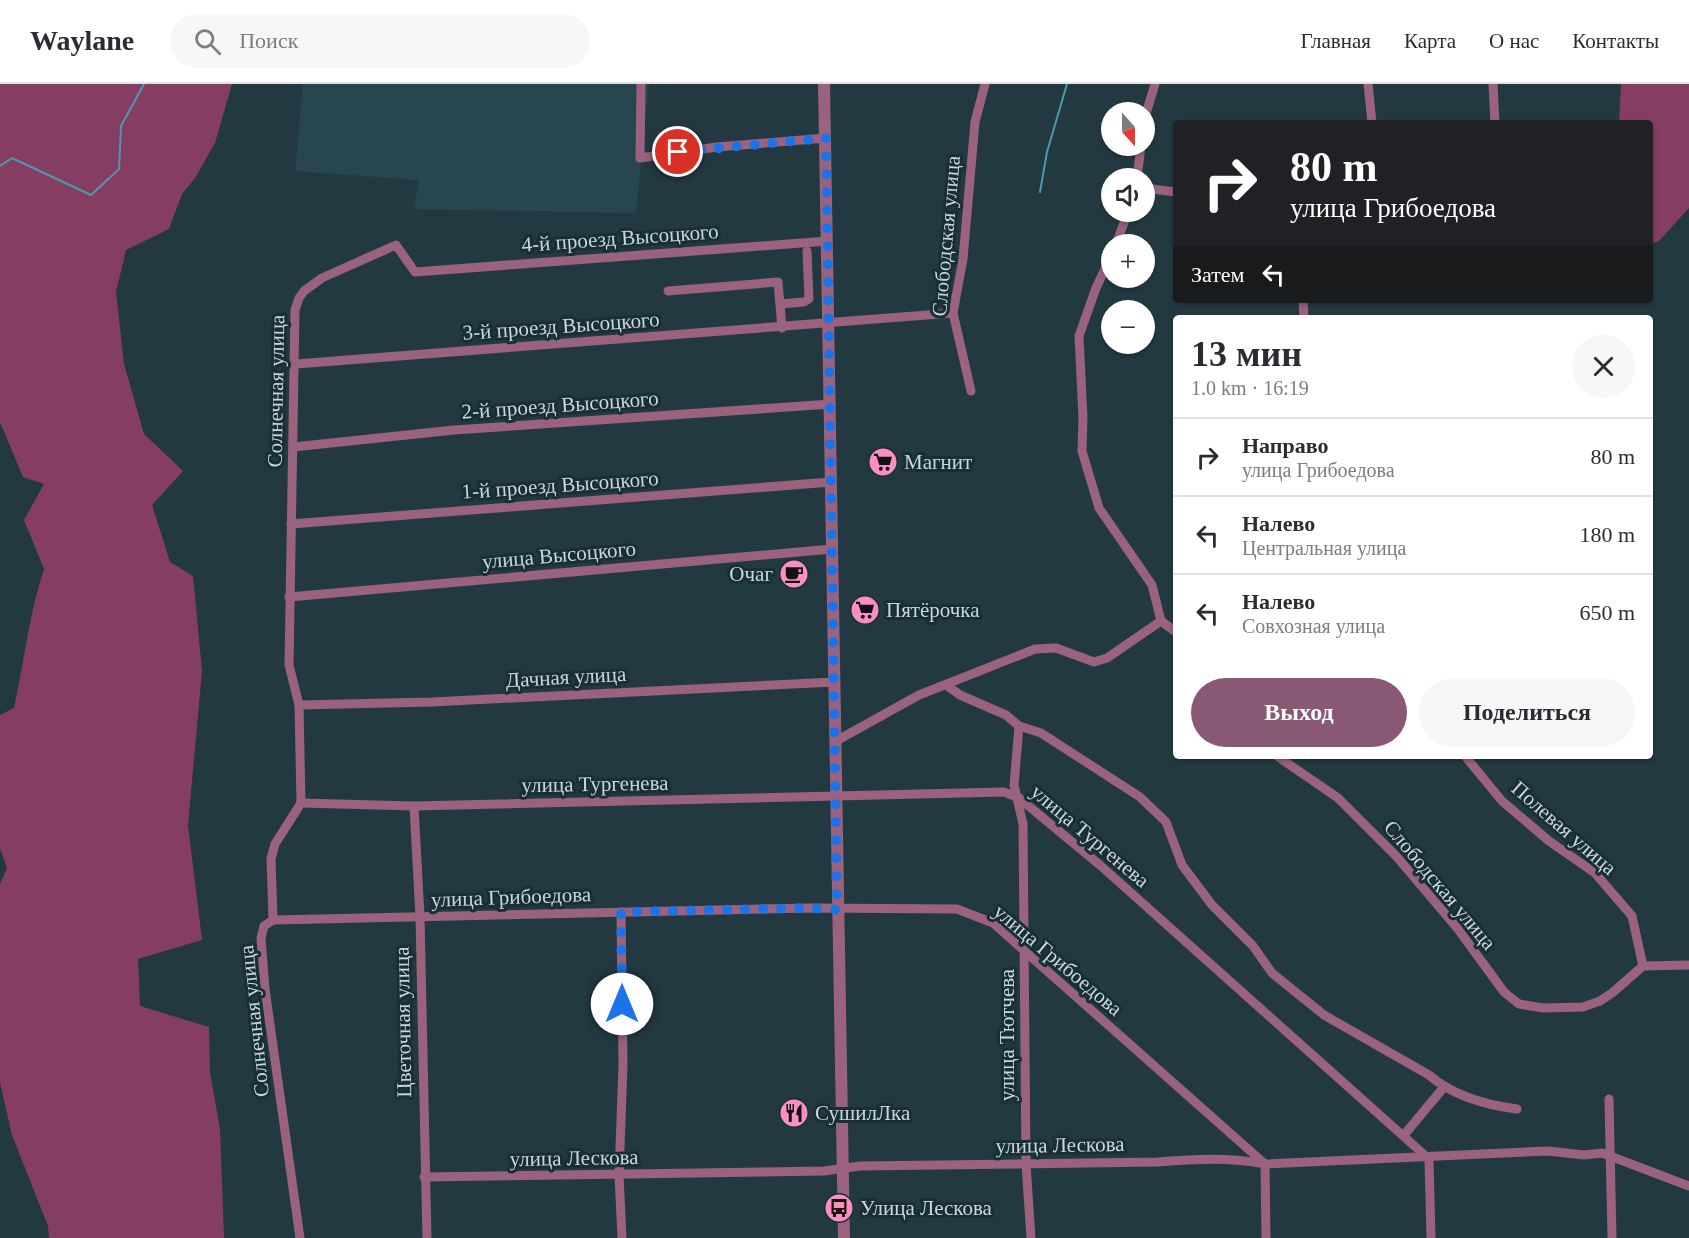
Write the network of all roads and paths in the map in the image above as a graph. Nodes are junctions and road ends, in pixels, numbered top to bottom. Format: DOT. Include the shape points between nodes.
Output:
graph roads {
  1 [pos="641,84"];
  2 [pos="824,84"];
  3 [pos="985,84"];
  4 [pos="1155,84"];
  5 [pos="1368,84"];
  6 [pos="1492,84"];
  7 [pos="1150,102"];
  8 [pos="1372,120"];
  9 [pos="1495,120"];
  10 [pos="826,138"];
  11 [pos="1155,189"];
  12 [pos="1173,192"];
  13 [pos="828,240"];
  14 [pos="396,245"];
  15 [pos="807,251"];
  16 [pos="1101,277"];
  17 [pos="668,291"];
  18 [pos="780,304"];
  19 [pos="953,313"];
  20 [pos="830,325"];
  21 [pos="782,328"];
  22 [pos="296,364"];
  23 [pos="971,392"];
  24 [pos="831,404"];
  25 [pos="293,447"];
  26 [pos="831,482"];
  27 [pos="291,525"];
  28 [pos="832,549"];
  29 [pos="289,597"];
  30 [pos="1161,621"];
  31 [pos="1173,630"];
  32 [pos="834,682"];
  33 [pos="946,685"];
  34 [pos="299,705"];
  35 [pos="1019,726"];
  36 [pos="836,741"];
  37 [pos="1281,759"];
  38 [pos="1467,759"];
  39 [pos="836,796"];
  40 [pos="1019,798"];
  41 [pos="301,803"];
  42 [pos="414,806"];
  43 [pos="837,910"];
  44 [pos="621,912"];
  45 [pos="420,917"];
  46 [pos="273,920"];
  47 [pos="1024,952"];
  48 [pos="1689,965"];
  49 [pos="1642,966"];
  50 [pos="1444,1088"];
  51 [pos="1609,1099"];
  52 [pos="1517,1109"];
  53 [pos="1404,1135"];
  54 [pos="1612,1156"];
  55 [pos="1429,1158"];
  56 [pos="1026,1164"];
  57 [pos="1265,1164"];
  58 [pos="843,1168"];
  59 [pos="619,1175"];
  60 [pos="424,1177"];
  61 [pos="1689,1186"];
  62 [pos="300,1238"];
  63 [pos="427,1238"];
  64 [pos="622,1238"];
  65 [pos="844,1238"];
  66 [pos="1031,1238"];
  67 [pos="1266,1238"];
  68 [pos="1431,1238"];
  69 [pos="1612,1238"];
  1 -- 10 [label="street" via="640,158"];
  2 -- 10 [label="street"];
  3 -- 19 [label="street, Слободская улица" via="975,122 963,259"];
  4 -- 7 [label="street"];
  5 -- 8 [label="street"];
  6 -- 9 [label="street"];
  10 -- 13 [label="street"];
  11 -- 12 [label="street"];
  13 -- 14 [label="street, 4-й проезд Высоцкого" via="415,272"];
  13 -- 20 [label="street"];
  14 -- 22 [label="street, Солнечная улица" via="322,278 304,291 295,310"];
  15 -- 18 [label="street" via="809,298"];
  16 -- 30 [label="street" via="1079,336 1082,451 1099,508 1152,585"];
  17 -- 18 [label="street" via="778,282"];
  18 -- 21 [label="street"];
  19 -- 20 [label="street, 3-й проезд Высоцкого"];
  19 -- 23 [label="street, Слободская улица"];
  20 -- 21 [label="street, 3-й проезд Высоцкого"];
  20 -- 24 [label="street"];
  21 -- 22 [label="street, 3-й проезд Высоцкого"];
  22 -- 25 [label="street, Солнечная улица"];
  24 -- 25 [label="street, 2-й проезд Высоцкого" via="454,430"];
  24 -- 26 [label="street"];
  25 -- 27 [label="street, Солнечная улица"];
  26 -- 27 [label="street, 1-й проезд Высоцкого"];
  26 -- 28 [label="street"];
  27 -- 29 [label="street, Солнечная улица"];
  28 -- 29 [label="street, улица Высоцкого"];
  28 -- 32 [label="street"];
  29 -- 34 [label="street" via="289,665"];
  30 -- 31 [label="street"];
  30 -- 33 [label="street" via="1107,658 1094,662 1056,648 1035,649"];
  32 -- 34 [label="street, Дачная улица"];
  32 -- 36 [label="street"];
  33 -- 35 [label="street" via="1006,715"];
  33 -- 36 [label="street" via="919,695"];
  34 -- 41 [label="street"];
  35 -- 40 [label="street, улица Тютчева" via="1014,785"];
  35 -- 50 [label="street" via="1041,733 1140,797 1166,822 1182,866 1272,973 1324,1015"];
  36 -- 39 [label="street"];
  37 -- 49 [label="street, Слободская улица" via="1338,798 1397,857 1458,929 1504,992 1519,1005 1583,1007 1612,993"];
  38 -- 49 [label="street, Полевая улица" via="1502,801 1595,873 1632,916"];
  39 -- 40 [label="street, улица Тургенева" via="1004,792"];
  39 -- 42 [label="street, улица Тургенева"];
  39 -- 43 [label="street"];
  40 -- 47 [label="street, улица Тютчева" via="1023,824"];
  40 -- 53 [label="street, улица Тургенева"];
  41 -- 42 [label="street, улица Тургенева"];
  41 -- 46 [label="street, Солнечная улица" via="275,844 271,859"];
  42 -- 45 [label="street, Цветочная улица"];
  43 -- 44 [label="street, улица Грибоедова"];
  43 -- 47 [label="street, улица Грибоедова" via="964,911 993,923"];
  43 -- 58 [label="street"];
  44 -- 45 [label="street, улица Грибоедова"];
  44 -- 59 [label="street" via="623,1065"];
  45 -- 46 [label="street, улица Грибоедова"];
  45 -- 60 [label="street, Цветочная улица"];
  46 -- 62 [label="street, Солнечная улица" via="264,926 261,938 265,989"];
  47 -- 56 [label="street, улица Тютчева"];
  47 -- 57 [label="street, улица Грибоедова"];
  48 -- 49 [label="street"];
  50 -- 52 [label="street" via="1493,1106"];
  50 -- 53 [label="street"];
  51 -- 54 [label="street"];
  53 -- 55 [label="street, улица Тургенева"];
  54 -- 55 [label="street, улица Лескова" via="1548,1151"];
  54 -- 61 [label="street, улица Лескова"];
  54 -- 69 [label="street"];
  55 -- 57 [label="street, улица Лескова"];
  55 -- 68 [label="street"];
  56 -- 57 [label="street, улица Лескова" via="1198,1159 1240,1159"];
  56 -- 58 [label="street, улица Лескова"];
  56 -- 66 [label="street, улица Тютчева"];
  57 -- 67 [label="street"];
  58 -- 59 [label="street, улица Лескова" via="824,1172"];
  58 -- 65 [label="street"];
  59 -- 60 [label="street, улица Лескова"];
  59 -- 64 [label="street"];
  60 -- 63 [label="street, Цветочная улица"];
}
